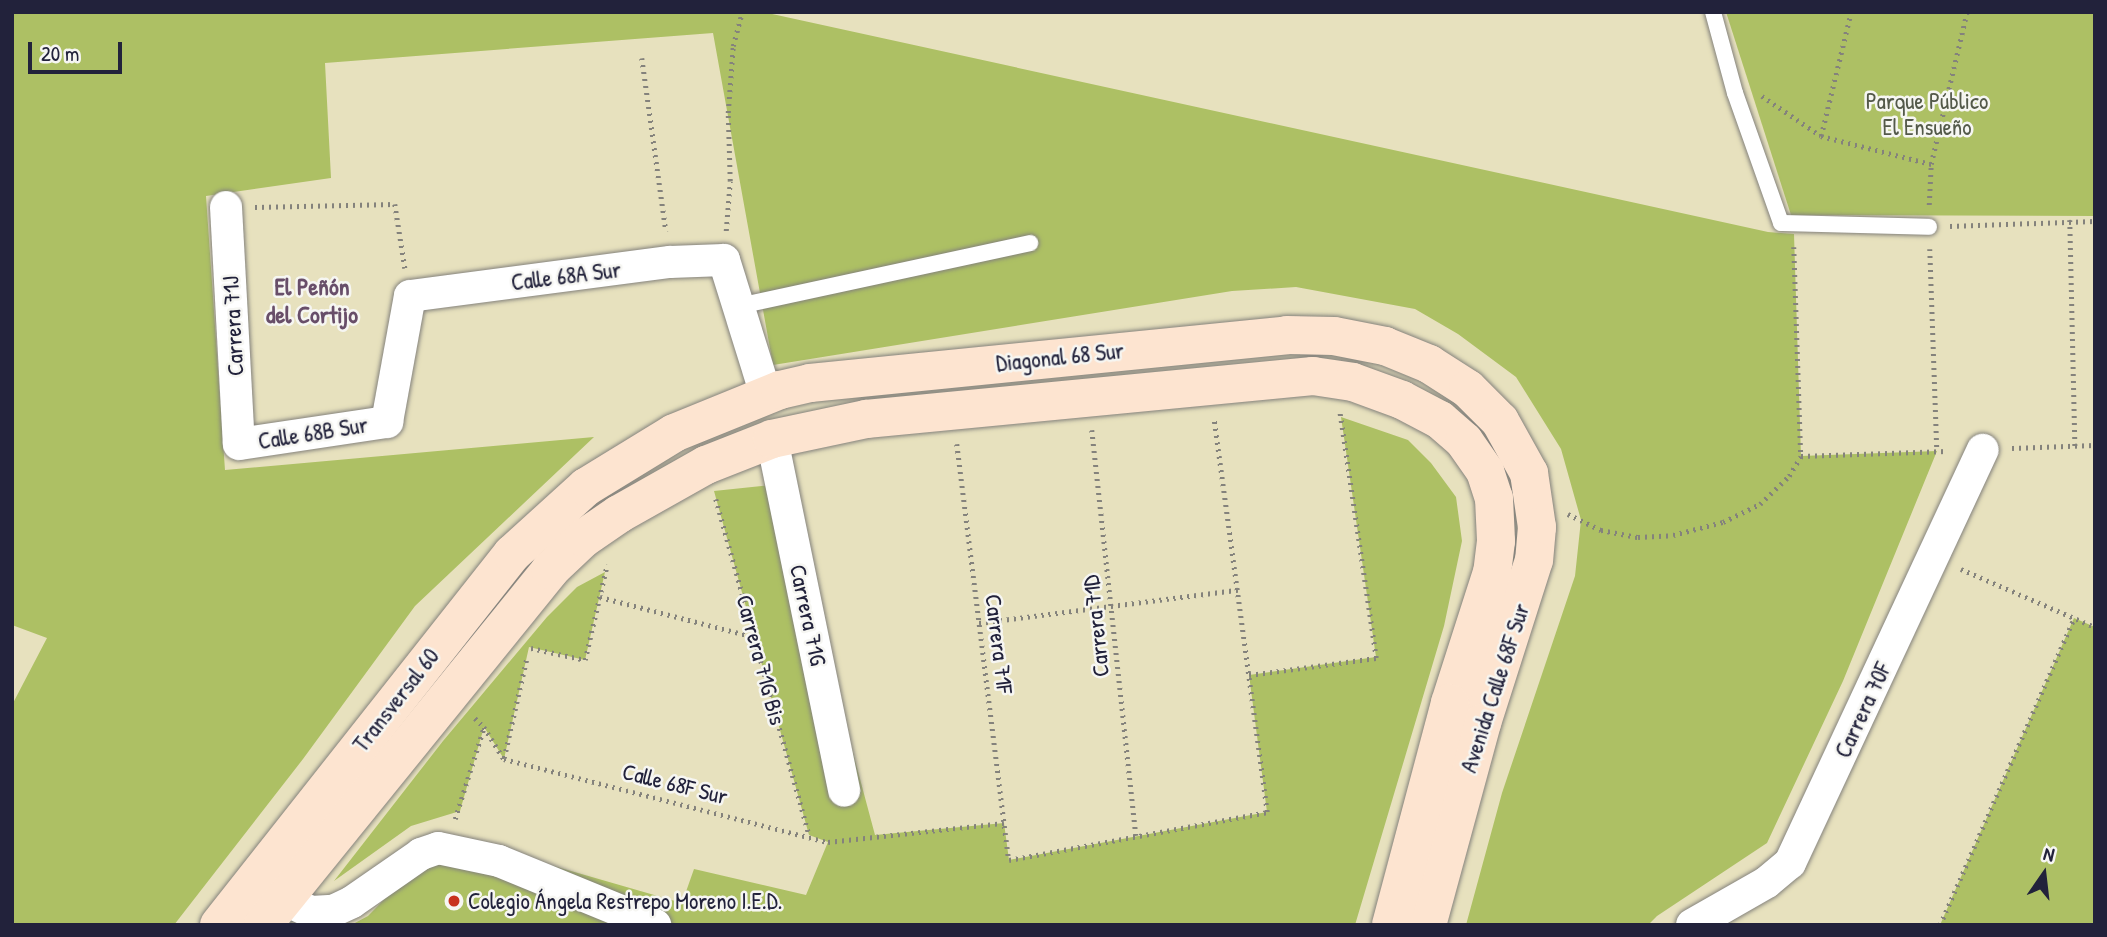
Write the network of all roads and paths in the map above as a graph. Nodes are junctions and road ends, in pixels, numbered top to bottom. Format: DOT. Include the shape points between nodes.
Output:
graph roads {
  1 [pos="742,12"];
  2 [pos="1713,12"];
  3 [pos="1851,12"];
  4 [pos="1967,12"];
  5 [pos="642,58"];
  6 [pos="1730,75"];
  7 [pos="1821,136"];
  8 [pos="1931,164"];
  9 [pos="226,207"];
  10 [pos="2070,220"];
  11 [pos="1929,227"];
  12 [pos="1794,234"];
  13 [pos="1030,243"];
  14 [pos="724,260"];
  15 [pos="670,262"];
  16 [pos="410,296"];
  17 [pos="738,306"];
  18 [pos="766,395"];
  19 [pos="1339,404"];
  20 [pos="1213,411"];
  21 [pos="1092,426"];
  22 [pos="956,433"];
  23 [pos="772,439"];
  24 [pos="239,444"];
  25 [pos="2075,446"];
  26 [pos="1518,450"];
  27 [pos="1983,450"];
  28 [pos="1937,451"];
  29 [pos="1485,471"];
  30 [pos="586,487"];
  31 [pos="714,492"];
  32 [pos="1534,498"];
  33 [pos="619,514"];
  34 [pos="1934,558"];
  35 [pos="606,572"];
  36 [pos="1238,590"];
  37 [pos="600,597"];
  38 [pos="1111,606"];
  39 [pos="2074,618"];
  40 [pos="979,623"];
  41 [pos="2095,627"];
  42 [pos="756,637"];
  43 [pos="1249,675"];
  44 [pos="503,759"];
  45 [pos="844,791"];
  46 [pos="1004,823"];
  47 [pos="809,835"];
  48 [pos="1136,836"];
  49 [pos="438,848"];
  50 [pos="273,912"];
  51 [pos="219,925"];
  52 [pos="655,925"];
  53 [pos="1391,925"];
  54 [pos="1427,925"];
  55 [pos="1692,925"];
  56 [pos="1940,925"];
  1 -- 14 [label="path" via="733,46 729,100 730,181"];
  2 -- 6 [label="lane"];
  3 -- 7 [label="path"];
  4 -- 8 [label="path"];
  5 -- 15 [label="path"];
  6 -- 7 [label="path"];
  6 -- 11 [label="lane" via="1781,223"];
  7 -- 8 [label="path"];
  8 -- 11 [label="path"];
  9 -- 16 [label="path" via="395,204"];
  9 -- 24 [label="street, Carrera 71J"];
  10 -- 25 [label="path"];
  11 -- 28 [label="path"];
  12 -- 32 [label="path" via="1801,456 1789,476 1760,503 1724,522 1673,535 1638,537 1601,530"];
  13 -- 17 [label="lane"];
  14 -- 15 [label="street, Calle 68A Sur"];
  14 -- 17 [label="street"];
  15 -- 16 [label="street, Calle 68A Sur"];
  16 -- 24 [label="street, Calle 68B Sur" via="387,422"];
  17 -- 18 [label="street"];
  18 -- 26 [label="street, Diagonal 68 Sur" via="847,378 1287,335 1334,336 1385,346 1429,364 1468,389 1500,421"];
  18 -- 30 [label="street, Diagonal 68 Sur" via="674,433"];
  19 -- 43 [label="path" via="1376,658"];
  20 -- 36 [label="path"];
  21 -- 38 [label="path, Carrera 71D"];
  22 -- 40 [label="path, Carrera 71F"];
  23 -- 29 [label="street, Diagonal 68 Sur" via="913,413 1312,376 1353,382 1440,420 1464,440"];
  23 -- 33 [label="street, Diagonal 68 Sur" via="706,465"];
  23 -- 45 [label="street, Carrera 71G"];
  26 -- 32 [label="street, Avenida Calle 68F Sur"];
  27 -- 34 [label="street, Carrera 70F"];
  29 -- 53 [label="street, Avenida Calle 68F Sur" via="1497,518 1492,572 1450,703"];
  30 -- 51 [label="street, Transversal 60" via="496,573"];
  31 -- 42 [label="path, Carrera 71G Bis"];
  32 -- 54 [label="street, Avenida Calle 68F Sur" via="1534,560 1482,723"];
  33 -- 50 [label="street, Transversal 60" via="570,551 521,603"];
  34 -- 39 [label="path"];
  34 -- 55 [label="street, Carrera 70F" via="1790,863 1767,882"];
  35 -- 37 [label="path"];
  36 -- 38 [label="path"];
  36 -- 43 [label="path"];
  37 -- 42 [label="path"];
  37 -- 44 [label="path" via="585,660 529,647"];
  38 -- 40 [label="path"];
  38 -- 48 [label="path, Carrera 71D"];
  39 -- 41 [label="path"];
  39 -- 56 [label="path"];
  40 -- 46 [label="path, Carrera 71F"];
  42 -- 47 [label="path, Carrera 71G Bis"];
  43 -- 48 [label="path" via="1267,812"];
  44 -- 47 [label="path, Calle 68F Sur"];
  44 -- 49 [label="path" via="484,727 460,811"];
  46 -- 47 [label="path, Calle 68F Sur" via="828,842"];
  46 -- 48 [label="path, Carrera 71F" via="1009,860"];
  49 -- 50 [label="street" via="421,854 333,911"];
  49 -- 52 [label="street" via="499,861"];
}
